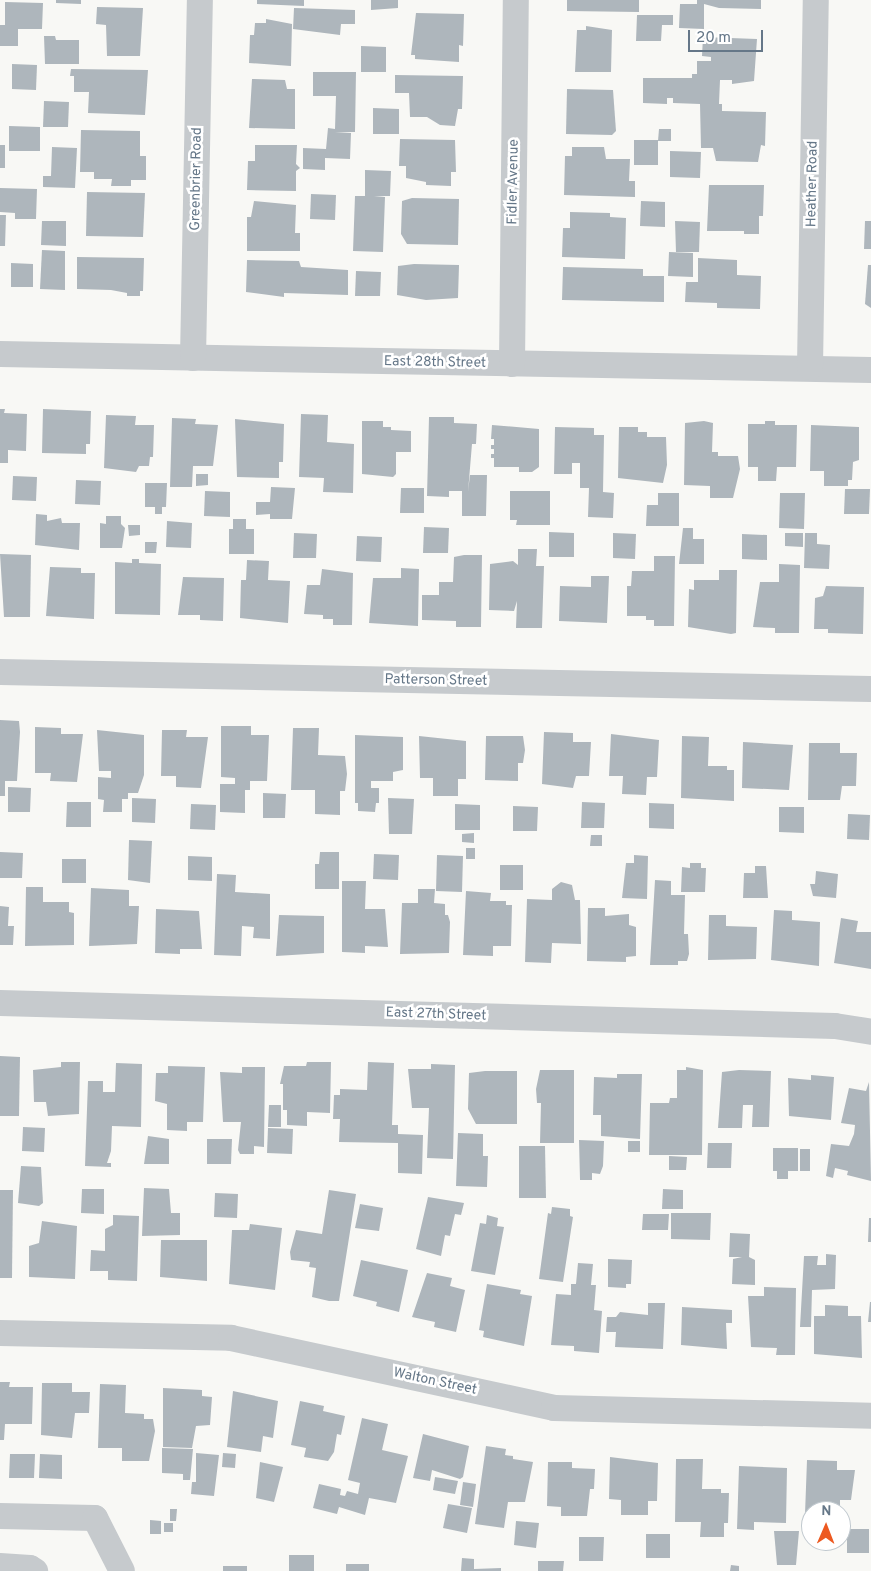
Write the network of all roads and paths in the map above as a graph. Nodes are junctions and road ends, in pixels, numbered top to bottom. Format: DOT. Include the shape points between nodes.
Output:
graph roads {
  1 [pos="200,0"];
  2 [pos="516,0"];
  3 [pos="816,0"];
  4 [pos="0,354"];
  5 [pos="193,358"];
  6 [pos="512,364"];
  7 [pos="810,367"];
  8 [pos="871,370"];
  9 [pos="0,672"];
  10 [pos="871,689"];
  11 [pos="0,1003"];
  12 [pos="871,1032"];
  13 [pos="0,1333"];
  14 [pos="871,1416"];
  15 [pos="0,1516"];
  16 [pos="0,1566"];
  17 [pos="35,1571"];
  18 [pos="122,1571"];
  1 -- 5 [label="street, Greenbrier Road"];
  2 -- 6 [label="street, Fidler Avenue"];
  3 -- 7 [label="street, Heather Road"];
  4 -- 5 [label="street, East 28th Street"];
  5 -- 6 [label="street, East 28th Street"];
  6 -- 7 [label="street, East 28th Street"];
  7 -- 8 [label="street, East 28th Street"];
  9 -- 10 [label="street, Patterson Street"];
  11 -- 12 [label="street, East 27th Street" via="825,1025"];
  13 -- 14 [label="street, Walton Street" via="230,1338 554,1408"];
  15 -- 18 [label="street" via="95,1518"];
  16 -- 17 [label="street"];
}
